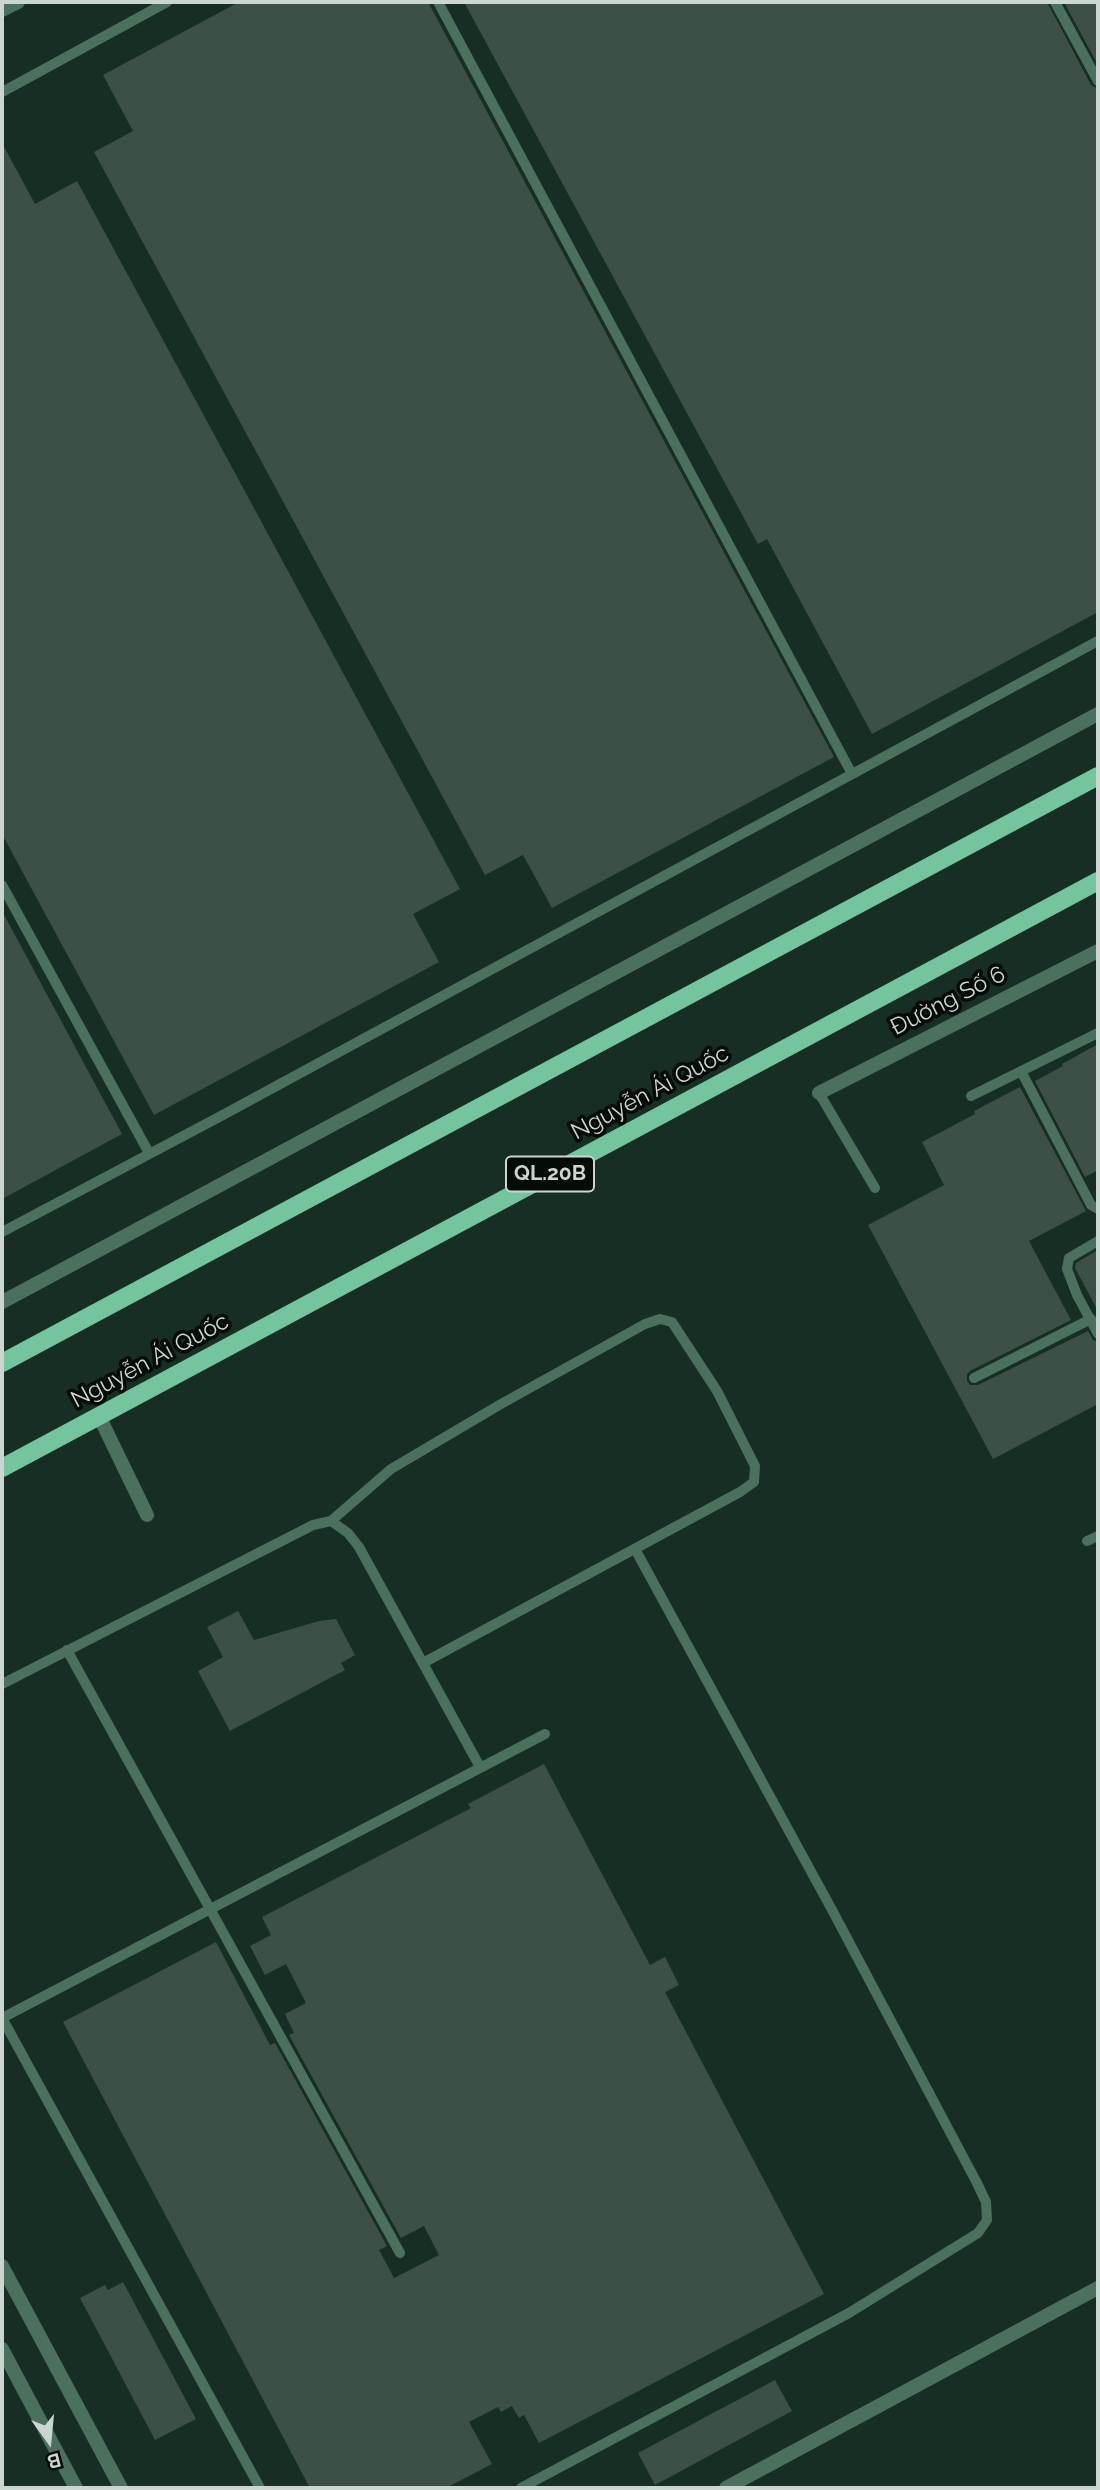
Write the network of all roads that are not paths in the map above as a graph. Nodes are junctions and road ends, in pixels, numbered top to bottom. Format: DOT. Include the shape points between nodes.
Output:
graph roads {
  1 [pos="18,2"];
  2 [pos="167,2"];
  3 [pos="438,2"];
  4 [pos="1055,2"];
  5 [pos="2,10"];
  6 [pos="1098,81"];
  7 [pos="2,92"];
  8 [pos="1098,641"];
  9 [pos="1098,714"];
  10 [pos="852,774"];
  11 [pos="1098,776"];
  12 [pos="1098,881"];
  13 [pos="2,885"];
  14 [pos="1098,951"];
  15 [pos="1098,1032"];
  16 [pos="1021,1071"];
  17 [pos="819,1093"];
  18 [pos="971,1096"];
  19 [pos="149,1153"];
  20 [pos="874,1188"];
  21 [pos="1098,1209"];
  22 [pos="2,1232"];
  23 [pos="1098,1241"];
  24 [pos="2,1302"];
  25 [pos="1091,1319"];
  26 [pos="1098,1334"];
  27 [pos="2,1363"];
  28 [pos="974,1378"];
  29 [pos="99,1416"];
  30 [pos="2,1468"];
  31 [pos="147,1515"];
  32 [pos="331,1521"];
  33 [pos="1098,1536"];
  34 [pos="1087,1541"];
  35 [pos="635,1549"];
  36 [pos="67,1650"];
  37 [pos="423,1662"];
  38 [pos="2,1684"];
  39 [pos="545,1734"];
  40 [pos="480,1767"];
  41 [pos="210,1909"];
  42 [pos="2,2018"];
  43 [pos="400,2253"];
  44 [pos="2,2266"];
  45 [pos="1098,2288"];
  46 [pos="2,2349"];
  47 [pos="76,2488"];
  48 [pos="121,2488"];
  49 [pos="260,2488"];
  50 [pos="521,2488"];
  51 [pos="726,2488"];
  1 -- 5 [label="street"];
  2 -- 7 [label="lane"];
  3 -- 10 [label="lane"];
  4 -- 6 [label="lane"];
  8 -- 10 [label="lane"];
  9 -- 24 [label="street"];
  10 -- 19 [label="lane"];
  11 -- 27 [label="main road"];
  12 -- 29 [label="main road, Nguyễn Ái Quốc / QL.20B"];
  13 -- 19 [label="lane"];
  14 -- 17 [label="street, Đường Số 6"];
  15 -- 16 [label="lane"];
  16 -- 18 [label="lane"];
  16 -- 21 [label="lane" via="1091,1205"];
  17 -- 20 [label="lane"];
  19 -- 22 [label="lane"];
  23 -- 25 [label="lane" via="1067,1263"];
  25 -- 26 [label="lane"];
  25 -- 28 [label="lane"];
  29 -- 30 [label="main road, Nguyễn Ái Quốc / QL.20B"];
  29 -- 31 [label="street"];
  32 -- 35 [label="lane" via="391,1469 660,1319 673,1322 717,1391 755,1466 754,1482"];
  32 -- 36 [label="lane" via="313,1525"];
  32 -- 37 [label="lane" via="359,1547"];
  33 -- 34 [label="lane"];
  35 -- 37 [label="lane"];
  35 -- 50 [label="lane" via="971,2171 986,2202 987,2220 978,2233 849,2313"];
  36 -- 38 [label="lane"];
  36 -- 41 [label="lane"];
  37 -- 40 [label="lane"];
  39 -- 40 [label="lane"];
  40 -- 41 [label="lane"];
  41 -- 42 [label="lane"];
  41 -- 43 [label="lane"];
  42 -- 49 [label="lane"];
  44 -- 48 [label="street"];
  45 -- 51 [label="street"];
  46 -- 47 [label="street"];
}
